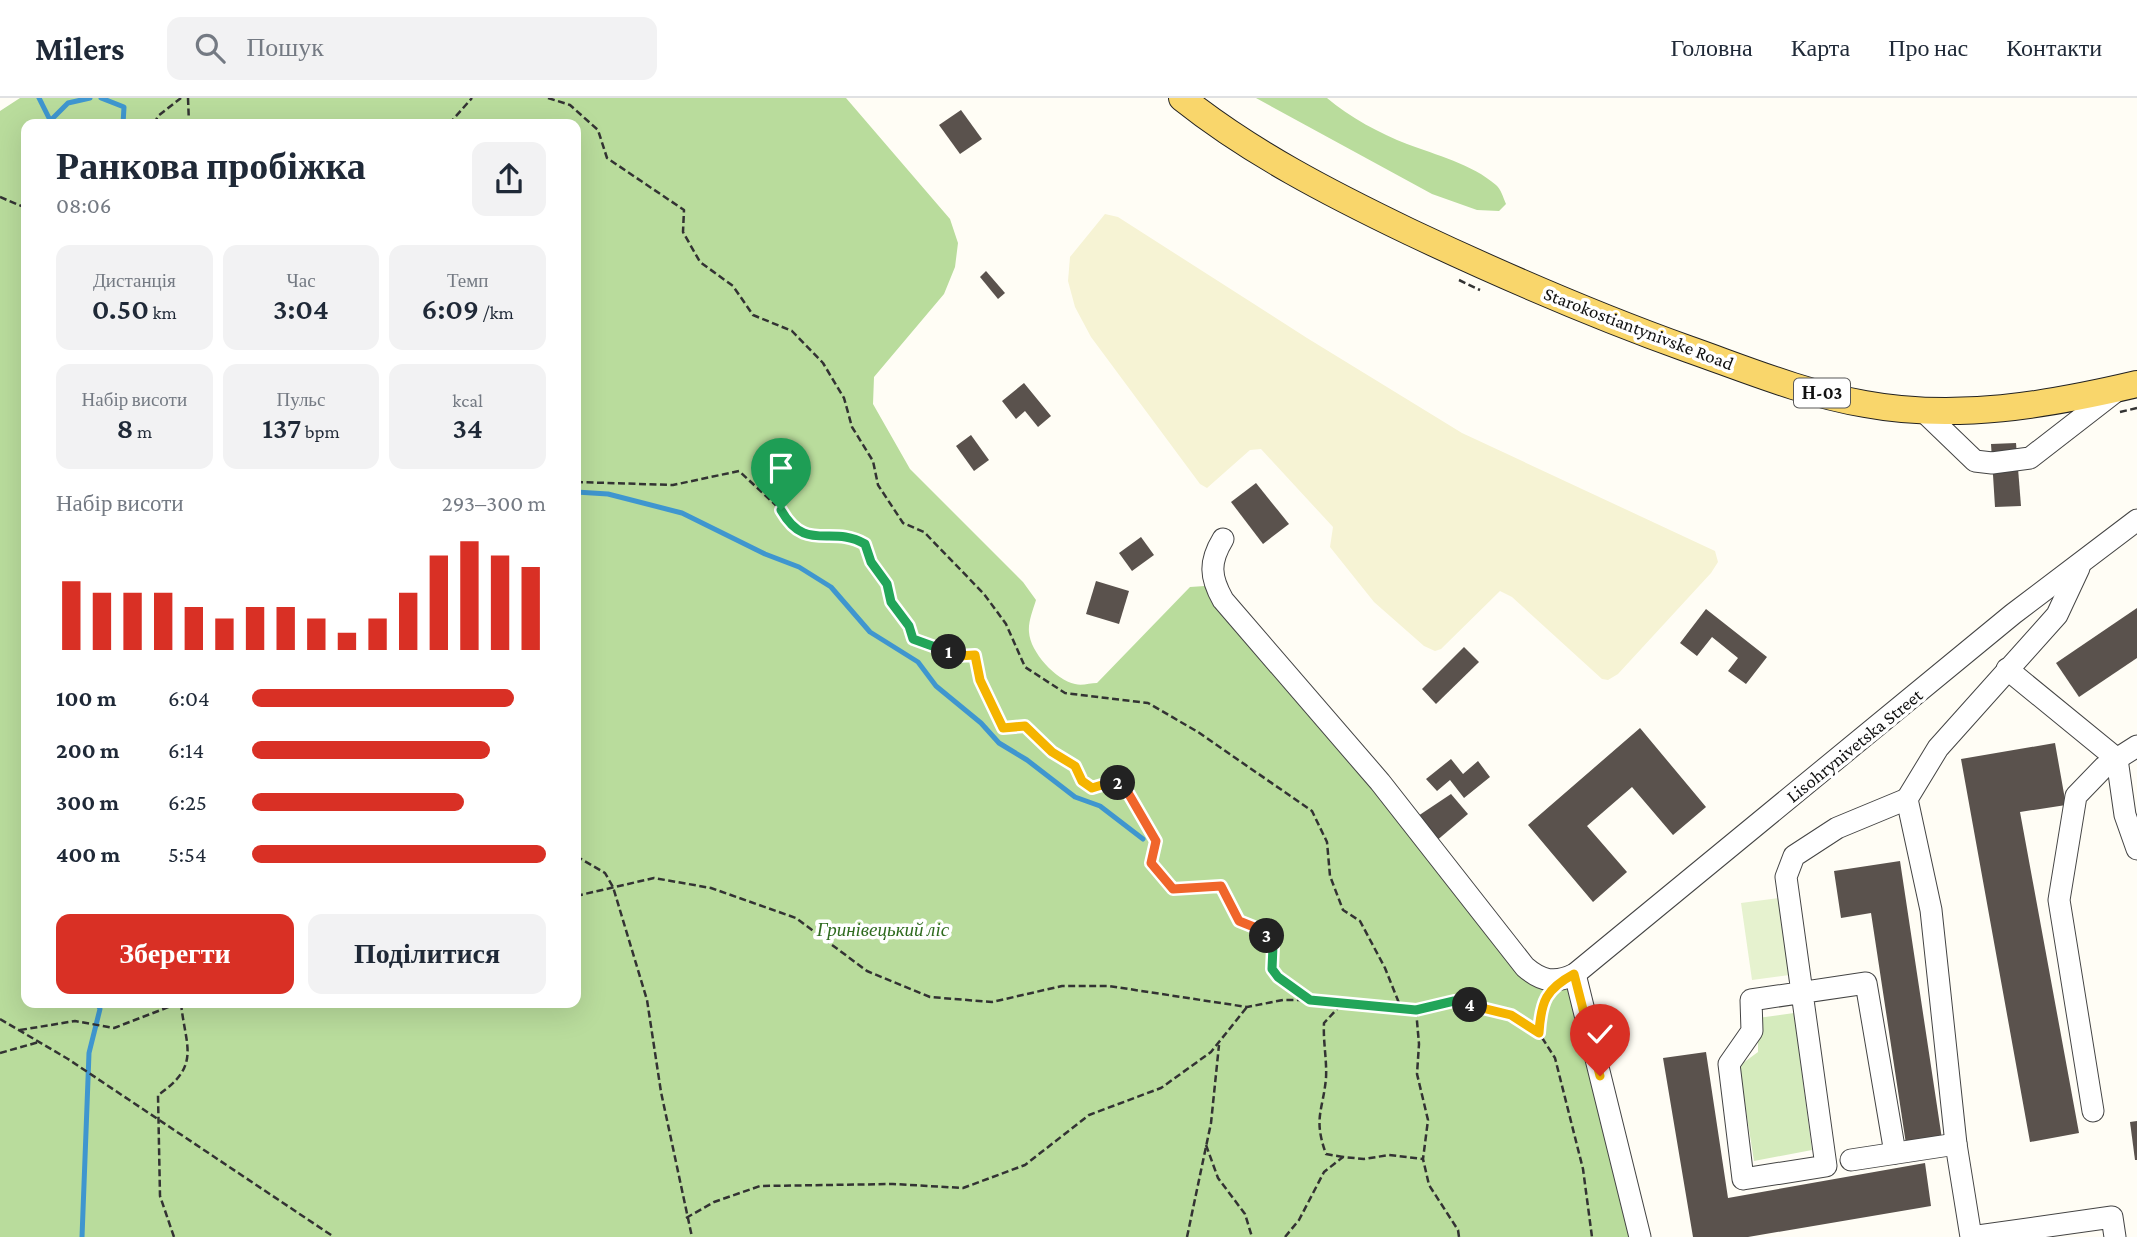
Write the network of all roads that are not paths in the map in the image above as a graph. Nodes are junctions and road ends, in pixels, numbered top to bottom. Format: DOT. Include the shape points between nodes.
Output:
graph roads {
  1 [pos="1182,98"];
  2 [pos="2129,386"];
  3 [pos="1921,409"];
  4 [pos="2137,520"];
  5 [pos="1223,539"];
  6 [pos="2081,563"];
  7 [pos="2007,669"];
  8 [pos="2137,746"];
  9 [pos="2117,759"];
  10 [pos="1907,799"];
  11 [pos="2137,849"];
  12 [pos="1567,978"];
  13 [pos="1800,994"];
  14 [pos="2093,1111"];
  15 [pos="1956,1144"];
  16 [pos="1895,1153"];
  17 [pos="1851,1160"];
  18 [pos="1640,1237"];
  19 [pos="1971,1237"];
  20 [pos="2115,1237"];
  1 -- 3 [label="main road, Starokostiantynivske Road / Н-03" via="1321,189 1611,321 1808,390 1865,404"];
  2 -- 3 [label="main road, Starokostiantynivske Road / Н-03" via="1993,410"];
  2 -- 3 [label="street" via="2030,458 2017,461 1975,461"];
  4 -- 6 [label="street, Lisohrynivetska Street"];
  5 -- 12 [label="street" via="1210,569 1223,600 1380,782 1525,967 1537,978"];
  6 -- 7 [label="street" via="2057,615"];
  6 -- 12 [label="street, Lisohrynivetska Street"];
  7 -- 9 [label="street"];
  7 -- 10 [label="street" via="1938,748"];
  8 -- 9 [label="street"];
  9 -- 11 [label="street" via="2124,815"];
  9 -- 14 [label="street" via="2076,796 2059,900"];
  10 -- 13 [label="street" via="1837,828 1794,856 1786,877"];
  10 -- 15 [label="street" via="1931,910"];
  12 -- 18 [label="street"];
  13 -- 13 [label="street" via="1826,1166 1743,1179 1729,1064 1752,1031 1751,1000"];
  13 -- 16 [label="street" via="1866,984"];
  15 -- 16 [label="street"];
  15 -- 19 [label="street"];
  16 -- 17 [label="street"];
  19 -- 20 [label="street" via="2112,1217"];
}
